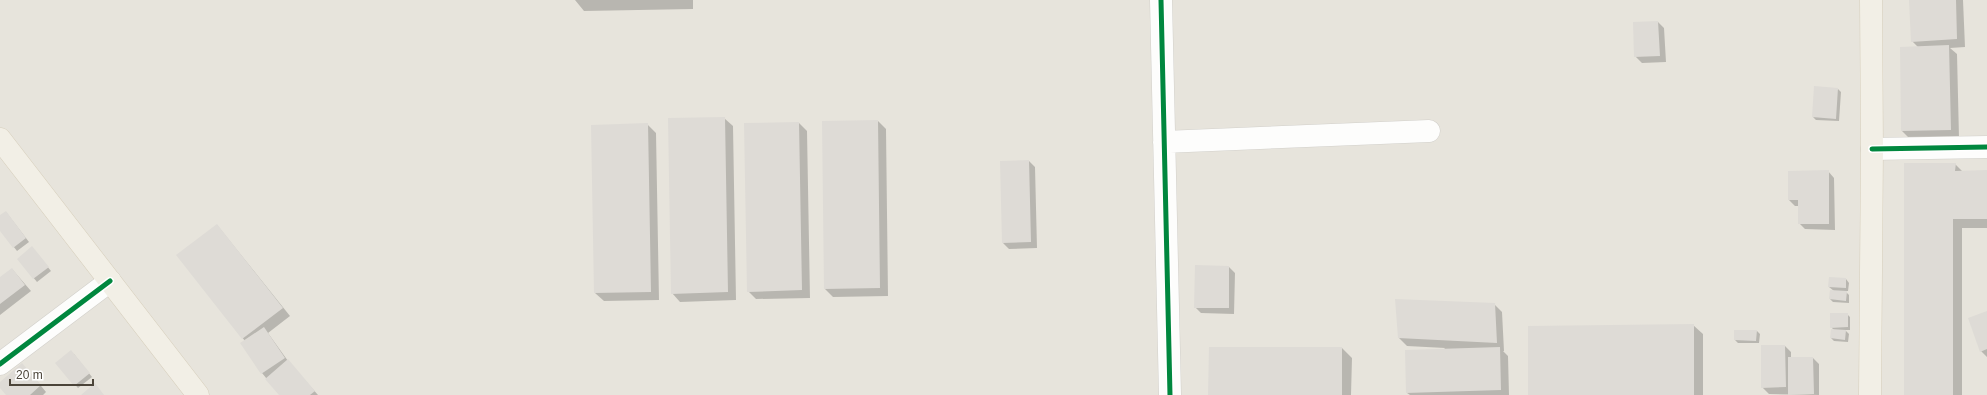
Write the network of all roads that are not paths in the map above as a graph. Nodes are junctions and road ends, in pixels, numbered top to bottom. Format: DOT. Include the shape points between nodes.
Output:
graph roads {
  1 [pos="1161,0"];
  2 [pos="1871,0"];
  3 [pos="1429,131"];
  4 [pos="0,139"];
  5 [pos="1164,142"];
  6 [pos="1987,147"];
  7 [pos="1872,149"];
  8 [pos="110,281"];
  9 [pos="0,364"];
  10 [pos="198,395"];
  11 [pos="1170,395"];
  12 [pos="1870,395"];
  1 -- 5 [label="street"];
  2 -- 7 [label="main road"];
  3 -- 5 [label="street"];
  4 -- 8 [label="main road"];
  5 -- 11 [label="street"];
  6 -- 7 [label="street"];
  7 -- 12 [label="main road"];
  8 -- 9 [label="street"];
  8 -- 10 [label="main road"];
}
